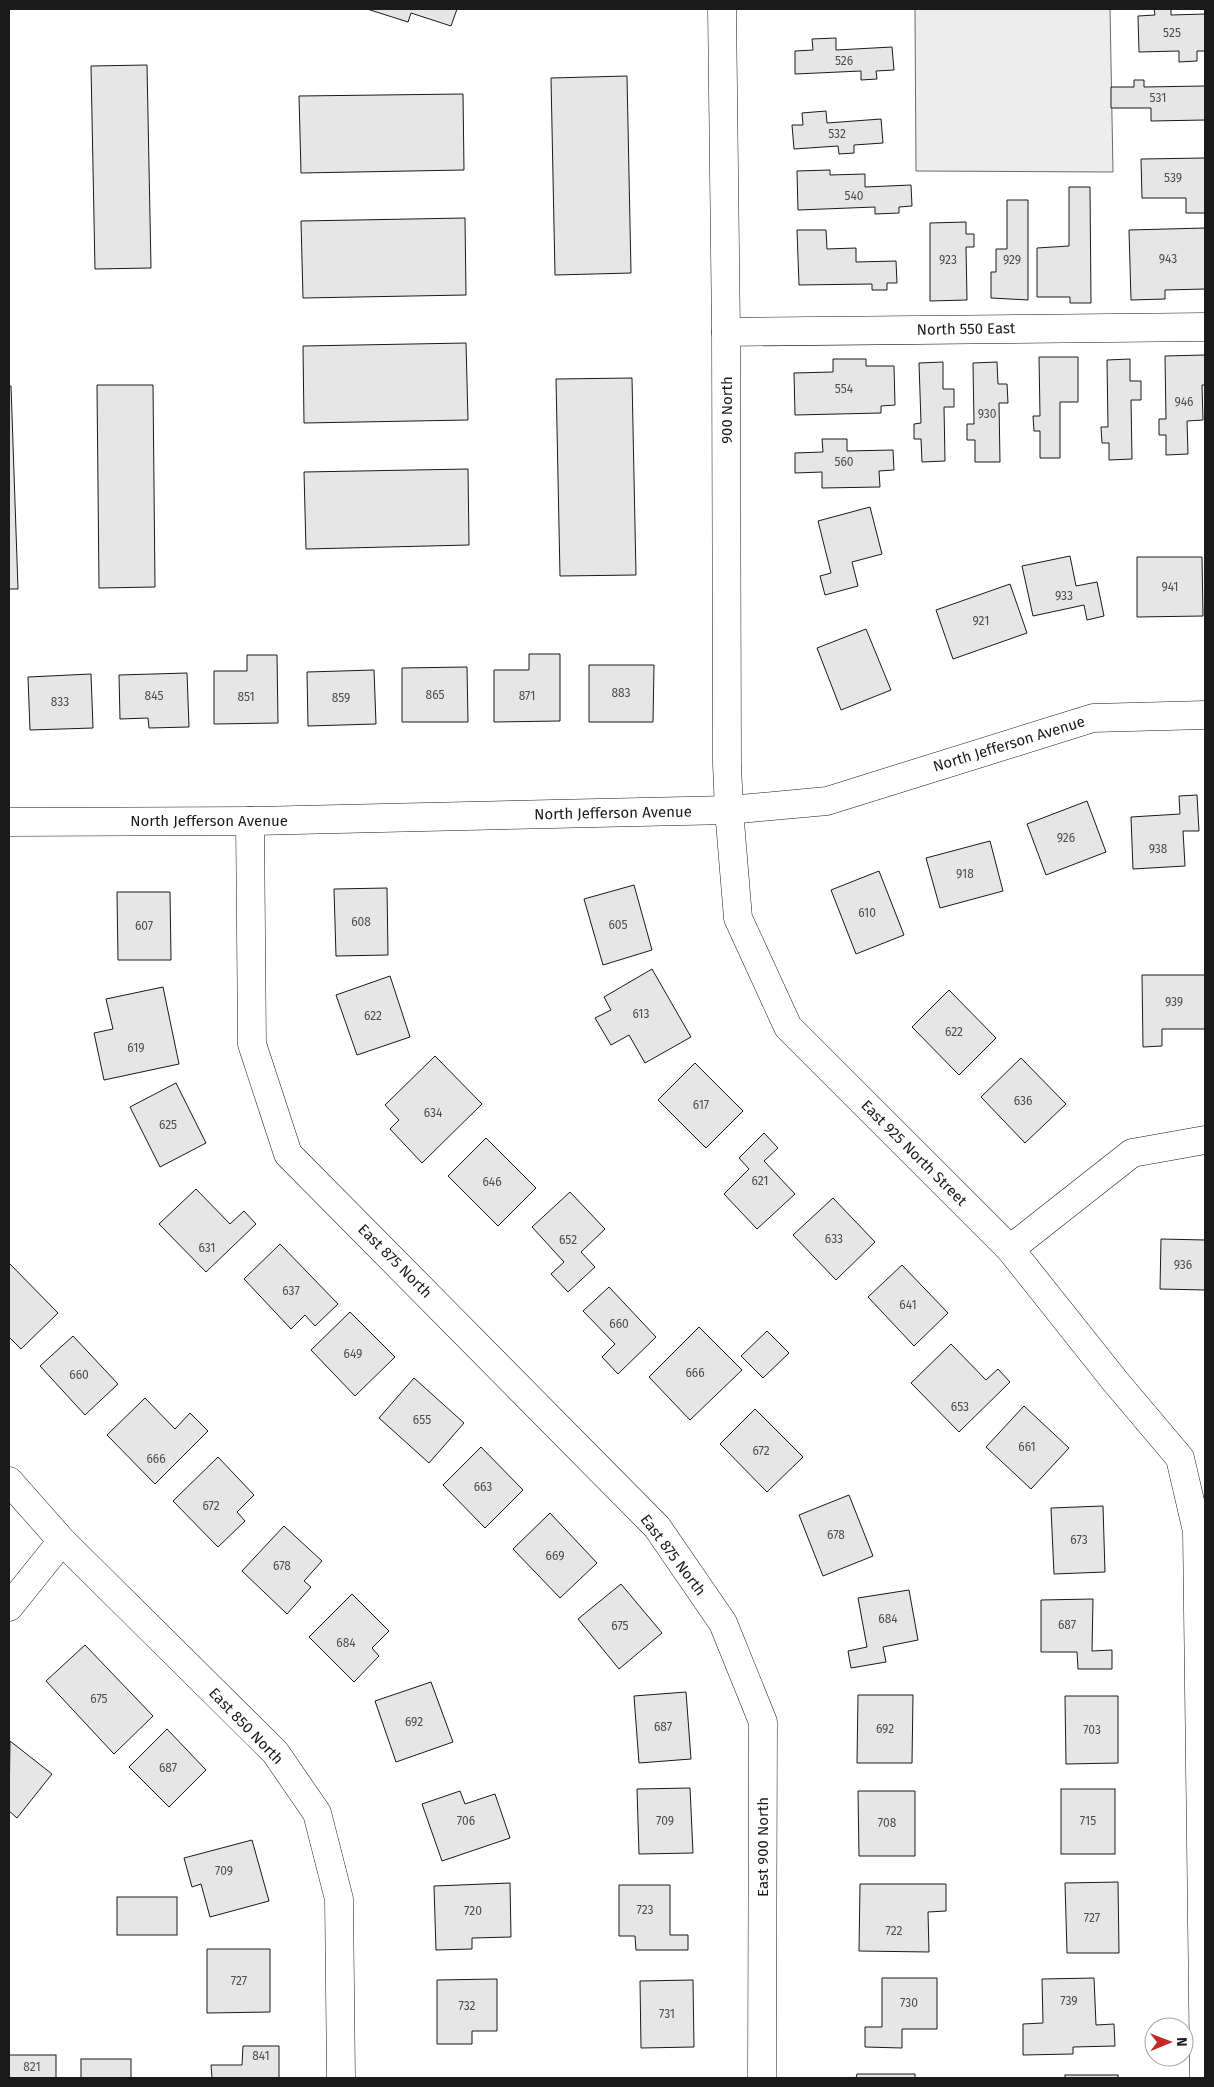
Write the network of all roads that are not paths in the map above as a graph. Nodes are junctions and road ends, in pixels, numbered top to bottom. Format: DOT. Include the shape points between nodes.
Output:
graph roads {
  1 [pos="722,9"];
  2 [pos="1205,327"];
  3 [pos="726,332"];
  4 [pos="1205,715"];
  5 [pos="729,810"];
  6 [pos="250,821"];
  7 [pos="9,822"];
  8 [pos="1205,1140"];
  9 [pos="1010,1248"];
  10 [pos="9,1481"];
  11 [pos="62,1541"];
  12 [pos="9,1607"];
  13 [pos="723,1622"];
  14 [pos="341,2078"];
  15 [pos="762,2078"];
  16 [pos="1204,2078"];
  1 -- 3 [label="street, 900 North"];
  2 -- 3 [label="street, North 550 East"];
  3 -- 5 [label="street, 900 North"];
  4 -- 5 [label="street, North Jefferson Avenue" via="1093,718 827,801"];
  5 -- 6 [label="street, North Jefferson Avenue"];
  5 -- 9 [label="street, East 925 North Street" via="738,918 788,1027"];
  6 -- 7 [label="street, North Jefferson Avenue"];
  6 -- 13 [label="street, East 875 North" via="252,1044 288,1154 656,1527"];
  8 -- 9 [label="street" via="1132,1153"];
  9 -- 16 [label="street, East 925 North Street" via="1180,1458 1197,1531"];
  10 -- 11 [label="street, East 850 North"];
  11 -- 12 [label="street"];
  11 -- 14 [label="street, East 850 North" via="275,1752 318,1813 339,1899"];
  13 -- 15 [label="street, East 900 North" via="763,1722"];
}
